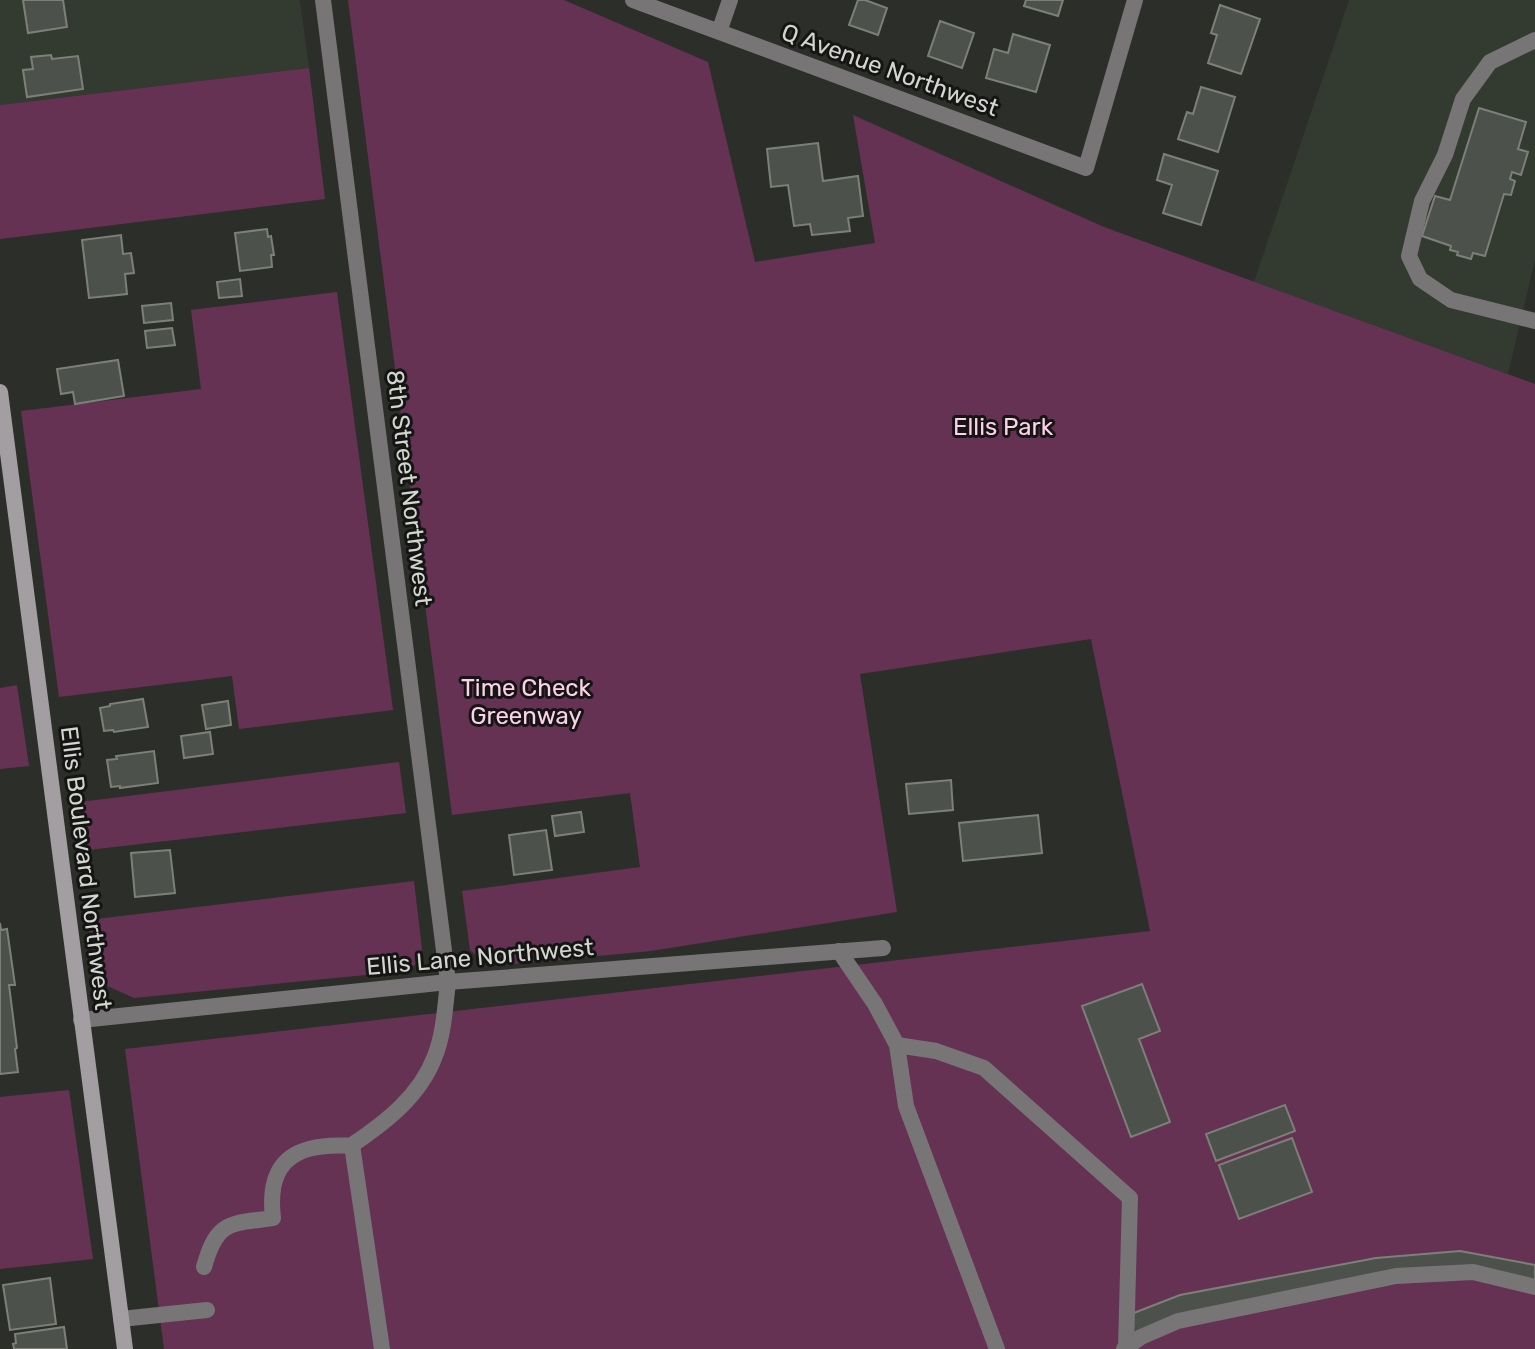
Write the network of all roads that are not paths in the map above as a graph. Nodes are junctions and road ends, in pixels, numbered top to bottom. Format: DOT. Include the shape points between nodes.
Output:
graph roads {
  1 [pos="323,0"];
  2 [pos="633,0"];
  3 [pos="730,0"];
  4 [pos="1135,0"];
  5 [pos="719,32"];
  6 [pos="1535,40"];
  7 [pos="1535,321"];
  8 [pos="0,392"];
  9 [pos="883,948"];
  10 [pos="839,951"];
  11 [pos="448,982"];
  12 [pos="81,1020"];
  13 [pos="897,1045"];
  14 [pos="352,1145"];
  15 [pos="204,1267"];
  16 [pos="1535,1287"];
  17 [pos="207,1310"];
  18 [pos="121,1319"];
  19 [pos="1125,1348"];
  20 [pos="125,1349"];
  21 [pos="382,1349"];
  22 [pos="997,1349"];
  1 -- 11 [label="street, 8th Street Northwest"];
  2 -- 5 [label="street, Q Avenue Northwest"];
  3 -- 5 [label="street"];
  4 -- 5 [label="street, Q Avenue Northwest" via="1086,168"];
  6 -- 7 [label="street" via="1490,62 1463,99 1445,155 1422,201 1409,256 1420,279 1451,300"];
  8 -- 12 [label="street, Ellis Boulevard Northwest"];
  9 -- 10 [label="street, Ellis Lane Northwest"];
  10 -- 11 [label="street, Ellis Lane Northwest"];
  10 -- 13 [label="street"];
  11 -- 12 [label="street, Ellis Lane Northwest"];
  11 -- 14 [label="street, 8th Street Northwest" via="435,1058 416,1092"];
  12 -- 18 [label="street, Ellis Boulevard Northwest"];
  13 -- 19 [label="street" via="936,1051 984,1068 1130,1198"];
  13 -- 22 [label="street" via="906,1106"];
  14 -- 15 [label="street" via="294,1155 274,1180 273,1218 233,1223 220,1231"];
  14 -- 21 [label="street"];
  16 -- 19 [label="street" via="1473,1272 1396,1276 1178,1321"];
  17 -- 18 [label="street"];
  18 -- 20 [label="street, Ellis Boulevard Northwest"];
}
